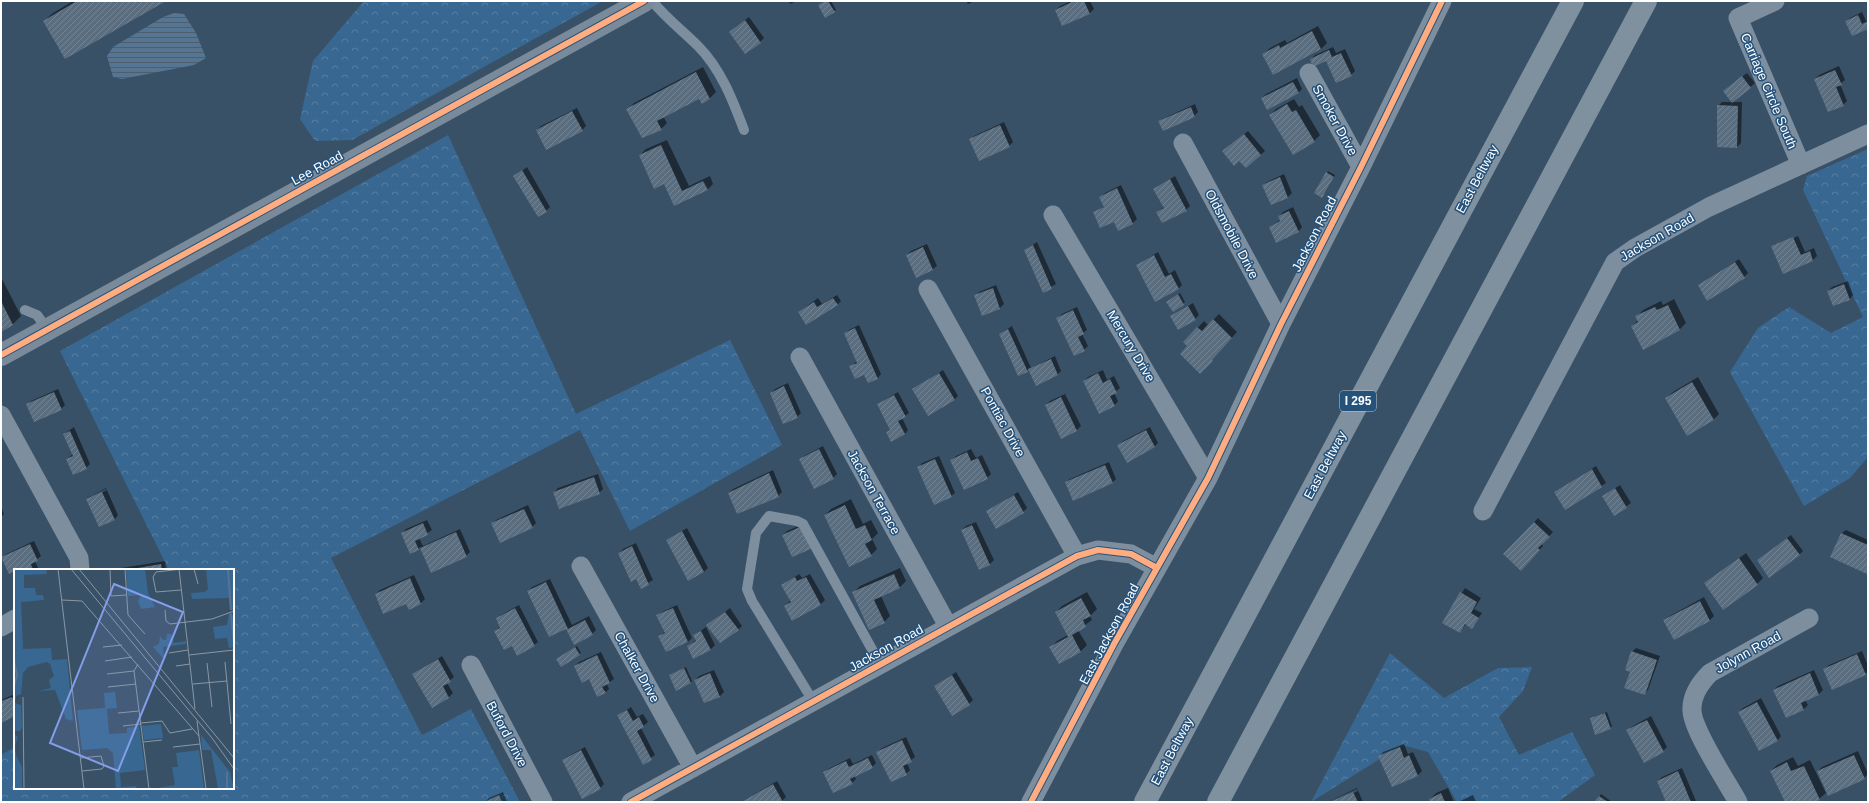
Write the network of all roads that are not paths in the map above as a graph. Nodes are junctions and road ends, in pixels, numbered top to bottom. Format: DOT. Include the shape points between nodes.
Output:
graph roads {
  1 [pos="644,1"];
  2 [pos="652,1"];
  3 [pos="1442,1"];
  4 [pos="1573,1"];
  5 [pos="1646,1"];
  6 [pos="1774,1"];
  7 [pos="1309,73"];
  8 [pos="744,130"];
  9 [pos="1868,134"];
  10 [pos="1183,143"];
  11 [pos="1801,165"];
  12 [pos="1360,167"];
  13 [pos="1053,215"];
  14 [pos="928,288"];
  15 [pos="25,310"];
  16 [pos="1280,324"];
  17 [pos="47,329"];
  18 [pos="1,355"];
  19 [pos="800,357"];
  20 [pos="1,415"];
  21 [pos="1208,478"];
  22 [pos="1483,512"];
  23 [pos="1077,556"];
  24 [pos="581,566"];
  25 [pos="1157,568"];
  26 [pos="80,569"];
  27 [pos="1809,618"];
  28 [pos="14,620"];
  29 [pos="948,626"];
  30 [pos="1,627"];
  31 [pos="880,664"];
  32 [pos="471,665"];
  33 [pos="813,701"];
  34 [pos="693,768"];
  35 [pos="543,802"];
  36 [pos="631,802"];
  37 [pos="1031,802"];
  38 [pos="1145,802"];
  39 [pos="1218,802"];
  40 [pos="1738,802"];
  1 -- 17 [label="street, Lee Road"];
  2 -- 8 [label="lane" via="699,46 714,67 731,95"];
  3 -- 12 [label="street, Jackson Road"];
  4 -- 38 [label="highway, East Beltway / I 295"];
  5 -- 39 [label="highway"];
  6 -- 11 [label="street, Carriage Circle South" via="1738,18"];
  7 -- 12 [label="street, Smoker Drive"];
  9 -- 11 [label="street, Jackson Road"];
  10 -- 16 [label="street, Oldsmobile Drive"];
  11 -- 22 [label="street, Jackson Road" via="1709,207 1615,262"];
  12 -- 16 [label="street, Jackson Road"];
  13 -- 21 [label="street, Mercury Drive"];
  14 -- 23 [label="street, Pontiac Drive"];
  15 -- 17 [label="lane" via="37,315"];
  16 -- 21 [label="street, Jackson Road"];
  17 -- 18 [label="street, Lee Road"];
  19 -- 29 [label="street, Jackson Terrace"];
  20 -- 26 [label="street" via="79,558"];
  21 -- 25 [label="street, East Jackson Road"];
  23 -- 25 [label="street, Jackson Road" via="1098,550 1131,554"];
  23 -- 29 [label="street, Jackson Road"];
  24 -- 34 [label="street, Chalker Drive"];
  25 -- 37 [label="street, East Jackson Road"];
  27 -- 40 [label="street, Jolynn Road" via="1710,673 1699,684 1693,699 1692,711 1696,727"];
  28 -- 30 [label="street"];
  29 -- 31 [label="street, Jackson Road"];
  31 -- 33 [label="street, Jackson Road"];
  31 -- 33 [label="lane" via="803,524 769,516 756,533 747,589"];
  32 -- 35 [label="street, Buford Drive"];
  33 -- 34 [label="street, Jackson Road"];
  34 -- 36 [label="street, Jackson Road"];
}
